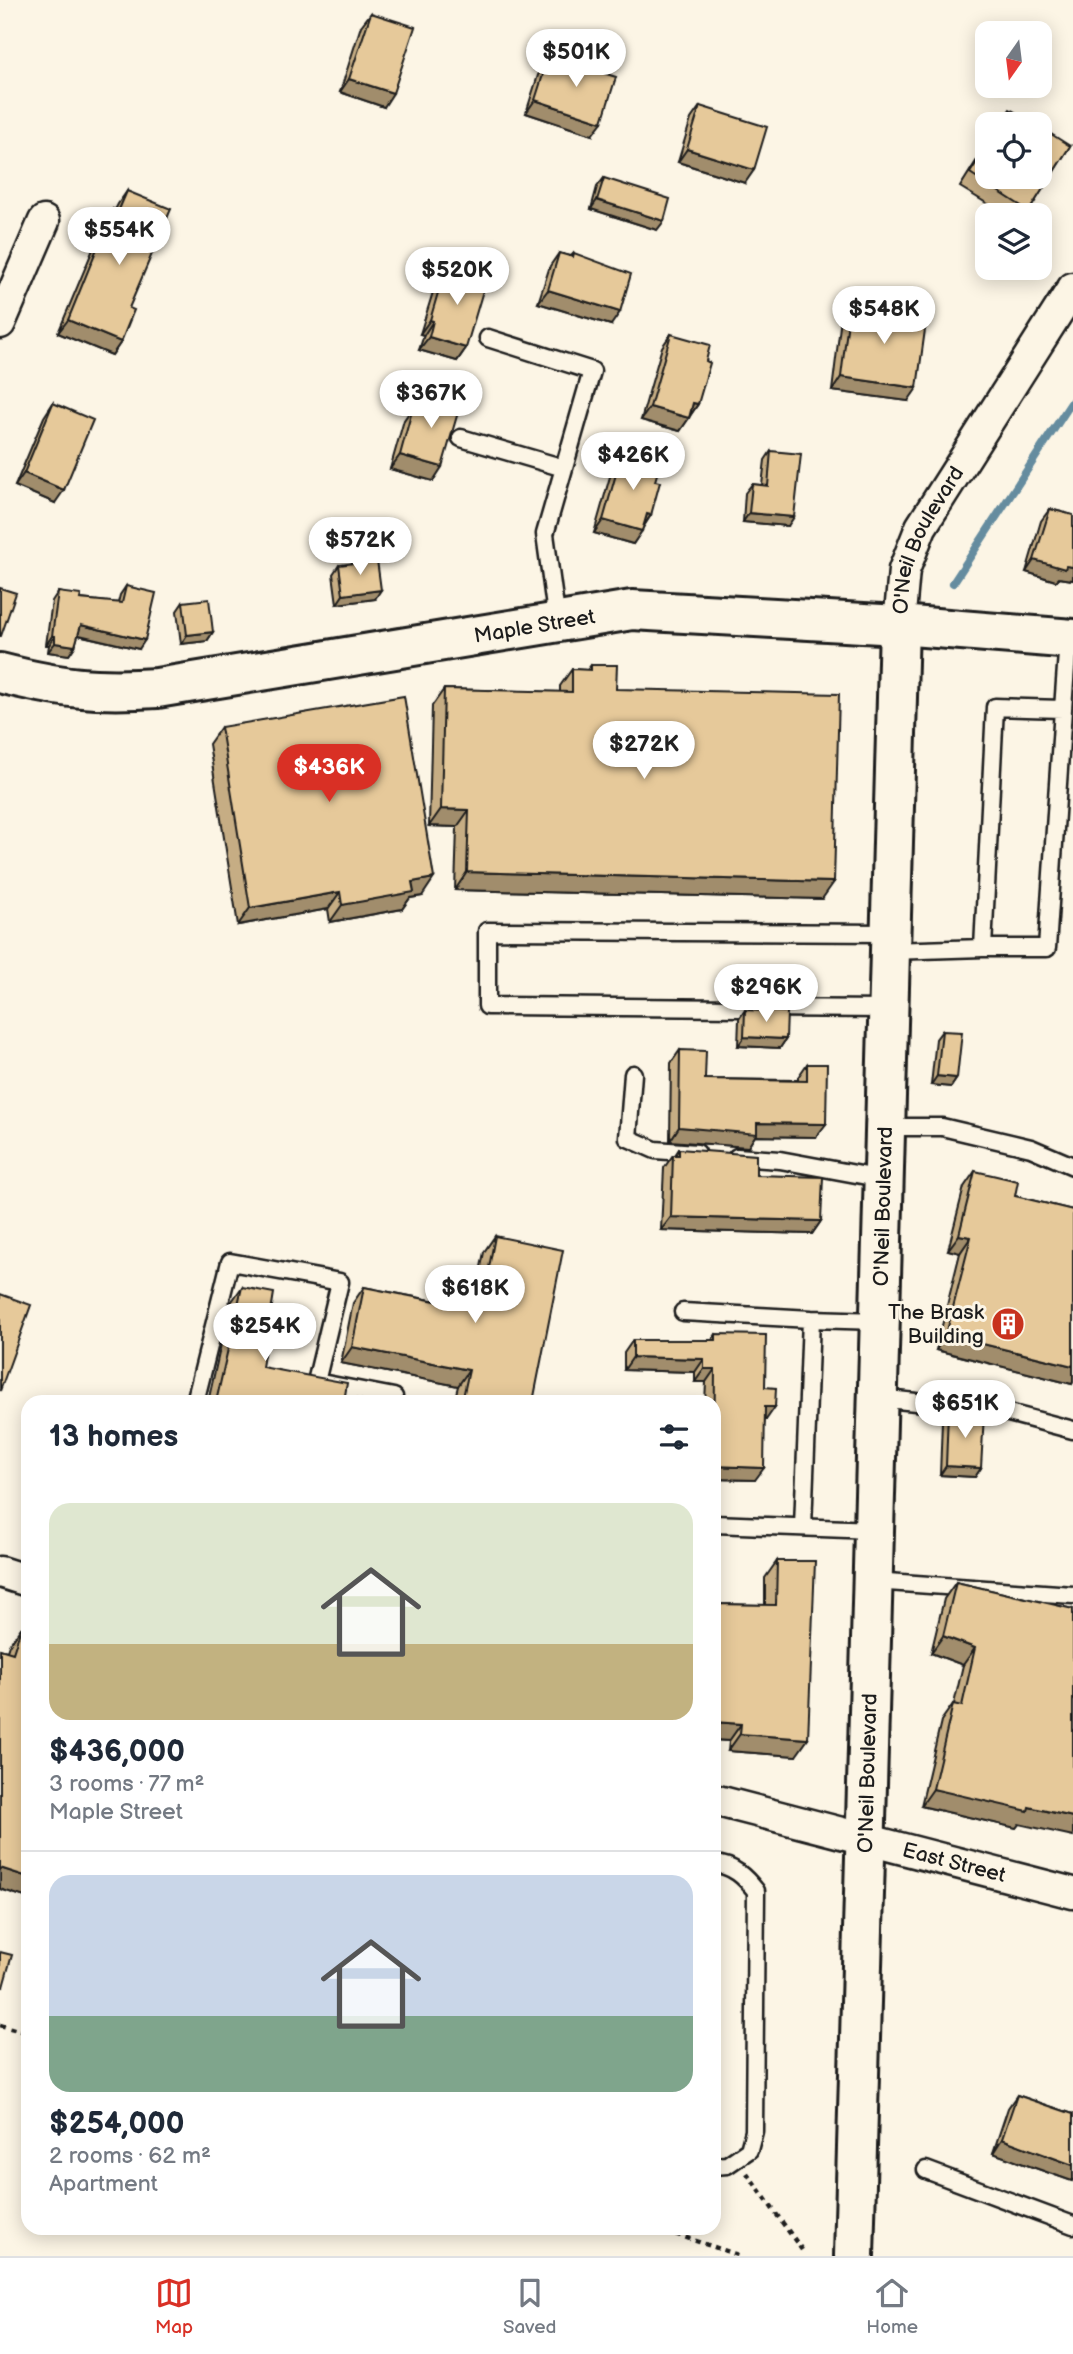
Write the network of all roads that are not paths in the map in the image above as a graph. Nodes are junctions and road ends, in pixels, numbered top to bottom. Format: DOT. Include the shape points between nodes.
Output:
graph roads {
  1 [pos="44,220"];
  2 [pos="1073,288"];
  3 [pos="0,323"];
  4 [pos="488,338"];
  5 [pos="460,438"];
  6 [pos="564,468"];
  7 [pos="557,622"];
  8 [pos="899,625"];
  9 [pos="1070,639"];
  10 [pos="0,673"];
  11 [pos="1066,715"];
  12 [pos="1066,771"];
  13 [pos="890,942"];
  14 [pos="983,947"];
  15 [pos="888,1009"];
  16 [pos="633,1074"];
  17 [pos="885,1127"];
  18 [pos="1073,1166"];
  19 [pos="883,1179"];
  20 [pos="683,1312"];
  21 [pos="811,1319"];
  22 [pos="880,1321"];
  23 [pos="197,1395"];
  24 [pos="384,1395"];
  25 [pos="877,1398"];
  26 [pos="1073,1430"];
  27 [pos="721,1524"];
  28 [pos="803,1527"];
  29 [pos="874,1530"];
  30 [pos="0,1572"];
  31 [pos="21,1579"];
  32 [pos="872,1581"];
  33 [pos="1073,1595"];
  34 [pos="721,1802"];
  35 [pos="865,1841"];
  36 [pos="721,1865"];
  37 [pos="1073,1893"];
  38 [pos="721,2165"];
  39 [pos="926,2170"];
  40 [pos="1073,2225"];
  41 [pos="854,2256"];
  1 -- 3 [label="street"];
  2 -- 8 [label="street, O'Neil Boulevard" via="921,527 904,570"];
  4 -- 6 [label="lane" via="592,371"];
  5 -- 6 [label="lane"];
  6 -- 7 [label="lane" via="545,534"];
  7 -- 8 [label="main road, Maple Street" via="632,610"];
  7 -- 10 [label="main road, Maple Street" via="157,688 102,691 50,686"];
  8 -- 9 [label="main road, Maple Street"];
  8 -- 13 [label="main road, O'Neil Boulevard"];
  9 -- 11 [label="lane"];
  11 -- 12 [label="lane"];
  11 -- 14 [label="lane" via="995,707"];
  12 -- 14 [label="lane" via="1047,948"];
  13 -- 14 [label="lane"];
  13 -- 15 [label="main road, O'Neil Boulevard"];
  13 -- 15 [label="lane" via="487,930 487,1006"];
  15 -- 17 [label="main road, O'Neil Boulevard"];
  16 -- 19 [label="lane" via="628,1133 632,1142 655,1150 780,1160"];
  17 -- 18 [label="lane" via="942,1127 1031,1148"];
  17 -- 19 [label="main road, O'Neil Boulevard"];
  19 -- 22 [label="main road, O'Neil Boulevard"];
  20 -- 21 [label="lane"];
  21 -- 22 [label="lane"];
  21 -- 28 [label="lane"];
  22 -- 25 [label="main road, O'Neil Boulevard"];
  23 -- 24 [label="lane" via="230,1262 340,1282 316,1382"];
  25 -- 26 [label="lane" via="1001,1411"];
  25 -- 29 [label="main road, O'Neil Boulevard"];
  27 -- 28 [label="lane"];
  28 -- 29 [label="lane"];
  29 -- 32 [label="main road, O'Neil Boulevard"];
  30 -- 31 [label="street"];
  32 -- 33 [label="lane"];
  32 -- 35 [label="main road, O'Neil Boulevard"];
  34 -- 35 [label="street, East Street"];
  35 -- 37 [label="street, East Street"];
  35 -- 41 [label="main road, O'Neil Boulevard"];
  36 -- 38 [label="lane" via="744,1876 756,1891 754,2131 749,2150"];
  39 -- 40 [label="lane"];
}
